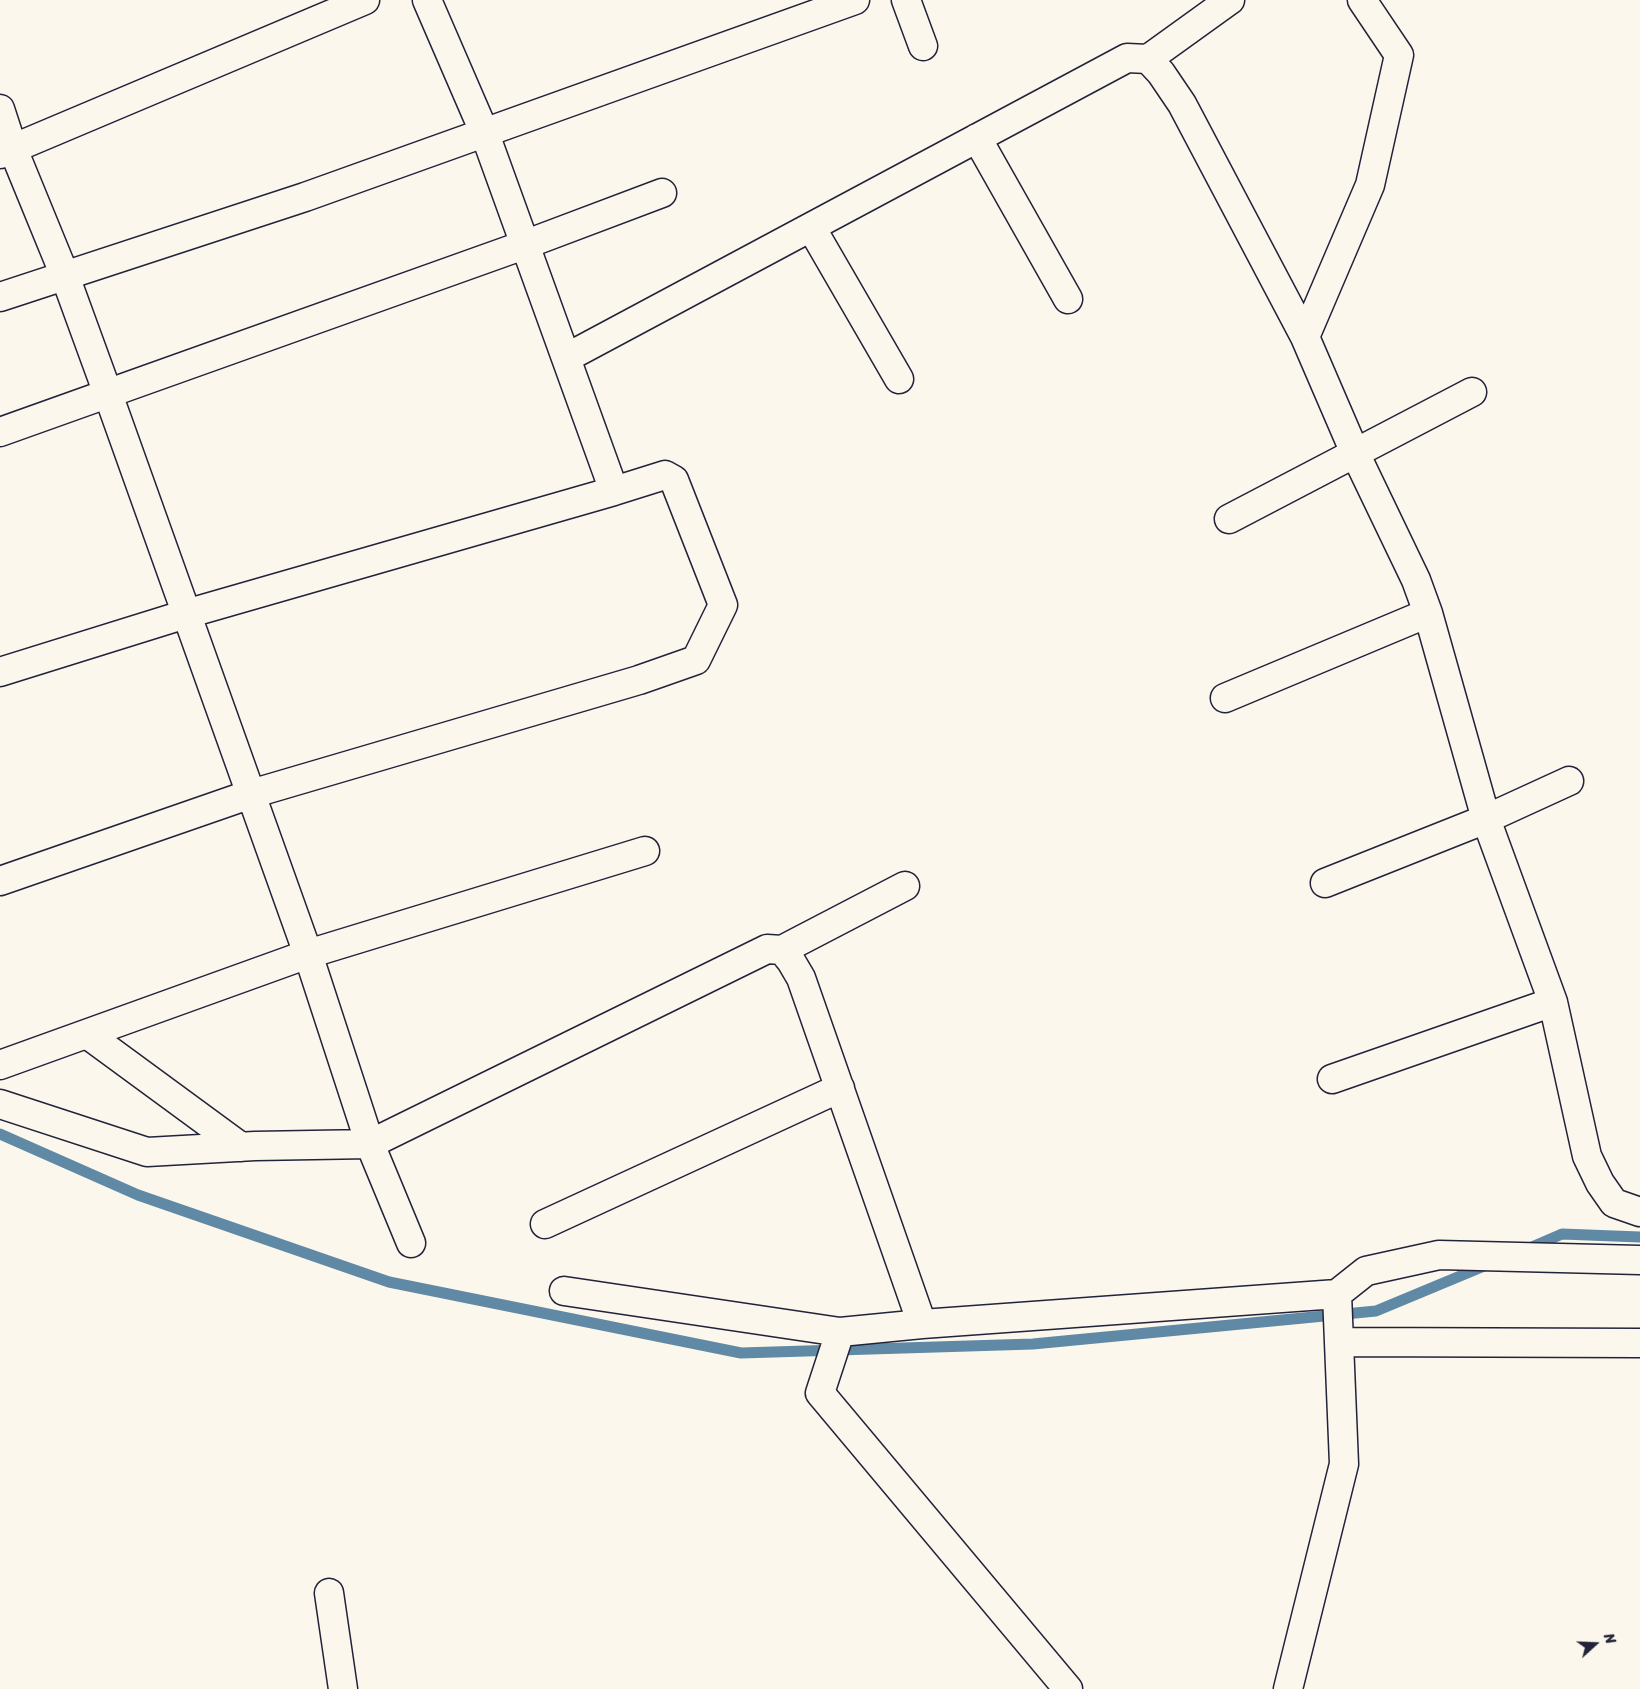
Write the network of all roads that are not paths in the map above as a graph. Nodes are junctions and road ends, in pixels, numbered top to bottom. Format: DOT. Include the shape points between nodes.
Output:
graph roads {
  1 [pos="365,0"];
  2 [pos="427,0"];
  3 [pos="855,0"];
  4 [pos="906,0"];
  5 [pos="1230,0"];
  6 [pos="1362,0"];
  7 [pos="923,46"];
  8 [pos="1148,59"];
  9 [pos="0,109"];
  10 [pos="485,134"];
  11 [pos="977,138"];
  12 [pos="7,151"];
  13 [pos="662,193"];
  14 [pos="811,227"];
  15 [pos="524,245"];
  16 [pos="64,276"];
  17 [pos="0,297"];
  18 [pos="1068,299"];
  19 [pos="1306,337"];
  20 [pos="566,358"];
  21 [pos="899,380"];
  22 [pos="1472,392"];
  23 [pos="108,394"];
  24 [pos="0,432"];
  25 [pos="1355,453"];
  26 [pos="614,491"];
  27 [pos="1229,519"];
  28 [pos="1428,613"];
  29 [pos="186,614"];
  30 [pos="0,672"];
  31 [pos="1225,698"];
  32 [pos="1568,781"];
  33 [pos="250,794"];
  34 [pos="1486,819"];
  35 [pos="645,851"];
  36 [pos="0,881"];
  37 [pos="1325,883"];
  38 [pos="905,886"];
  39 [pos="782,950"];
  40 [pos="308,954"];
  41 [pos="1552,1002"];
  42 [pos="87,1034"];
  43 [pos="0,1065"];
  44 [pos="1332,1079"];
  45 [pos="840,1088"];
  46 [pos="0,1104"];
  47 [pos="370,1144"];
  48 [pos="242,1147"];
  49 [pos="1640,1212"];
  50 [pos="545,1224"];
  51 [pos="411,1242"];
  52 [pos="1640,1260"];
  53 [pos="564,1291"];
  54 [pos="1337,1294"];
  55 [pos="922,1324"];
  56 [pos="840,1332"];
  57 [pos="1339,1342"];
  58 [pos="1640,1343"];
  59 [pos="329,1594"];
  60 [pos="343,1689"];
  61 [pos="1068,1689"];
  62 [pos="1288,1689"];
  1 -- 12 [label="street"];
  2 -- 10 [label="street"];
  3 -- 10 [label="street"];
  4 -- 7 [label="street"];
  5 -- 8 [label="street"];
  6 -- 19 [label="street" via="1399,55 1370,185"];
  8 -- 11 [label="street" via="1127,58"];
  8 -- 19 [label="street" via="1182,104"];
  9 -- 12 [label="street"];
  10 -- 15 [label="street"];
  10 -- 16 [label="street" via="305,198"];
  11 -- 14 [label="street"];
  11 -- 18 [label="street"];
  12 -- 16 [label="street"];
  13 -- 15 [label="street"];
  14 -- 20 [label="street"];
  14 -- 21 [label="street"];
  15 -- 20 [label="street"];
  15 -- 23 [label="street"];
  16 -- 17 [label="street"];
  16 -- 23 [label="street"];
  19 -- 25 [label="street"];
  20 -- 26 [label="street"];
  22 -- 25 [label="street"];
  23 -- 24 [label="street"];
  23 -- 29 [label="street"];
  25 -- 27 [label="street"];
  25 -- 28 [label="street" via="1416,580"];
  26 -- 29 [label="street"];
  26 -- 33 [label="street" via="665,475 674,480 723,605 696,660 639,680"];
  28 -- 31 [label="street"];
  28 -- 34 [label="street"];
  29 -- 30 [label="street"];
  29 -- 33 [label="street"];
  32 -- 34 [label="street"];
  33 -- 36 [label="street"];
  33 -- 40 [label="street"];
  34 -- 37 [label="street"];
  34 -- 41 [label="street"];
  35 -- 40 [label="street"];
  38 -- 39 [label="street"];
  39 -- 45 [label="street" via="802,978"];
  39 -- 47 [label="street" via="767,949"];
  40 -- 42 [label="street"];
  40 -- 47 [label="street"];
  41 -- 44 [label="street"];
  41 -- 49 [label="street" via="1588,1156 1600,1183 1614,1202"];
  42 -- 43 [label="street"];
  42 -- 48 [label="street"];
  45 -- 50 [label="street"];
  45 -- 55 [label="street"];
  46 -- 48 [label="street" via="147,1152"];
  47 -- 48 [label="street"];
  47 -- 51 [label="street"];
  52 -- 54 [label="street" via="1439,1255 1366,1270"];
  53 -- 56 [label="street"];
  54 -- 55 [label="street"];
  54 -- 57 [label="street"];
  55 -- 56 [label="street"];
  56 -- 61 [label="street" via="820,1392"];
  57 -- 58 [label="street"];
  57 -- 62 [label="street" via="1344,1464"];
  59 -- 60 [label="street"];
}
